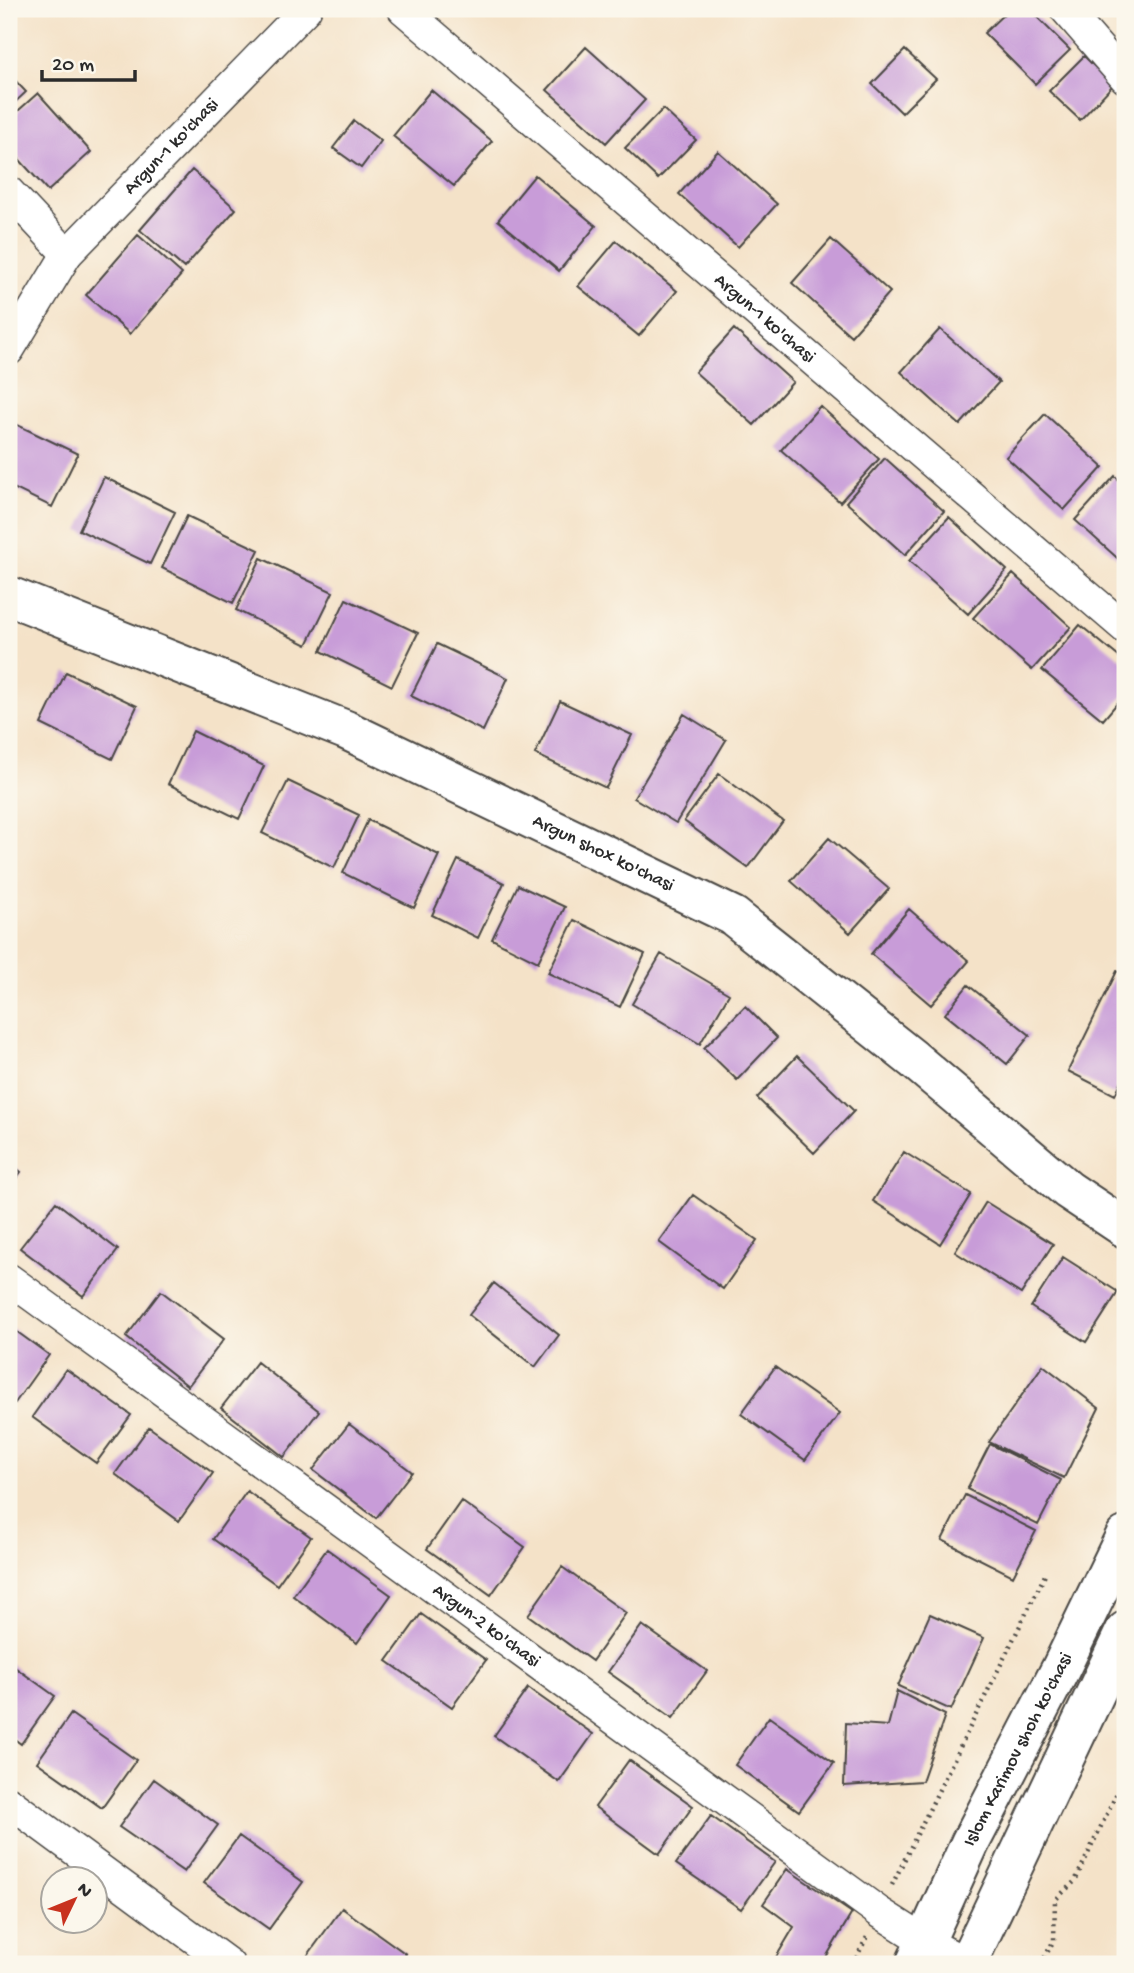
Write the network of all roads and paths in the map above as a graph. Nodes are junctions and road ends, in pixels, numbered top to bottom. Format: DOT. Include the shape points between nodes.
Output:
graph roads {
  1 [pos="306,9"];
  2 [pos="403,9"];
  3 [pos="1065,9"];
  4 [pos="1125,78"];
  5 [pos="9,192"];
  6 [pos="67,254"];
  7 [pos="9,350"];
  8 [pos="9,596"];
  9 [pos="1125,628"];
  10 [pos="1125,1228"];
  11 [pos="9,1279"];
  12 [pos="1125,1536"];
  13 [pos="1045,1575"];
  14 [pos="1122,1647"];
  15 [pos="1125,1776"];
  16 [pos="9,1802"];
  17 [pos="879,1912"];
  18 [pos="920,1953"];
  19 [pos="229,1964"];
  20 [pos="853,1964"];
  21 [pos="967,1964"];
  22 [pos="1041,1964"];
  1 -- 6 [label="street, Argun-1 ko'chasi"];
  2 -- 9 [label="street, Argun-1 ko'chasi"];
  3 -- 4 [label="street"];
  5 -- 6 [label="street"];
  6 -- 7 [label="street, Argun-1 ko'chasi"];
  8 -- 10 [label="street, Argun shox ko'chasi" via="346,730 733,916 1068,1190"];
  11 -- 17 [label="street, Argun-2 ko'chasi"];
  12 -- 18 [label="street, Islom Karimov shoh ko'chasi" via="970,1843"];
  13 -- 17 [label="path"];
  14 -- 21 [label="street"];
  15 -- 22 [label="path" via="1075,1881 1055,1899 1054,1940"];
  16 -- 19 [label="street"];
  17 -- 18 [label="street, Argun-2 ko'chasi"];
  17 -- 20 [label="path"];
  18 -- 21 [label="street, Argun-2 ko'chasi"];
}
